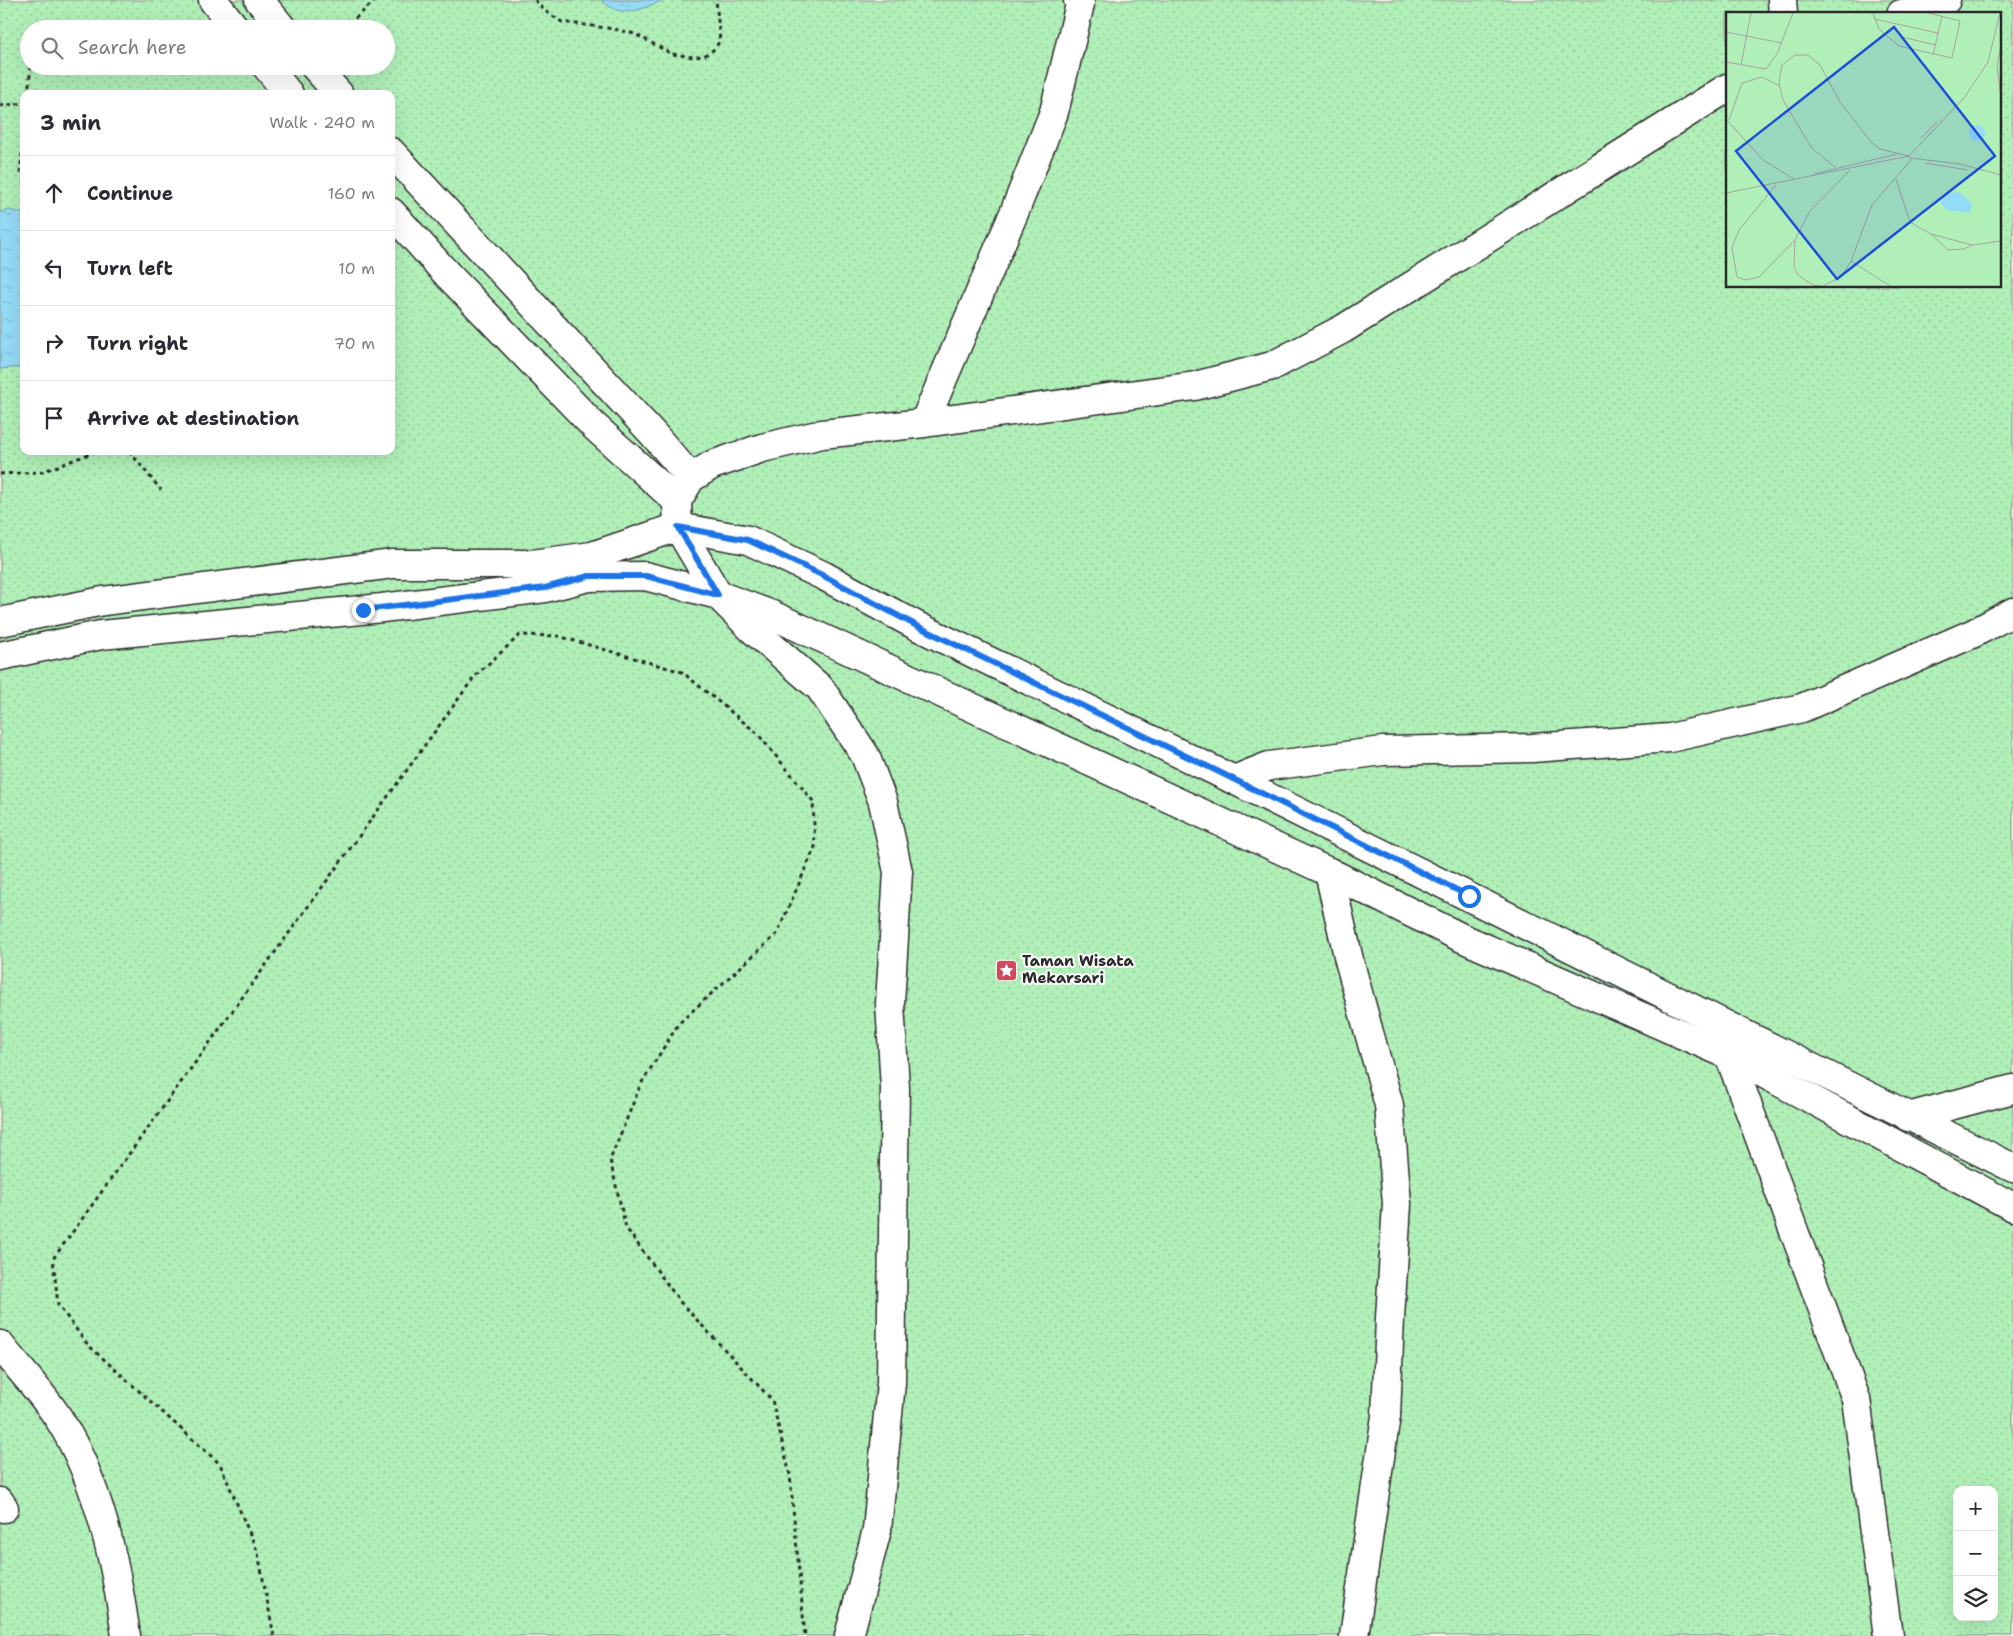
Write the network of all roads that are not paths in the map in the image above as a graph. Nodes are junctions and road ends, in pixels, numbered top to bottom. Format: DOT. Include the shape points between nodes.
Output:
graph roads {
  1 [pos="213,0"];
  2 [pos="258,0"];
  3 [pos="1078,0"];
  4 [pos="1946,0"];
  5 [pos="1908,12"];
  6 [pos="229,20"];
  7 [pos="275,20"];
  8 [pos="273,75"];
  9 [pos="322,75"];
  10 [pos="1726,89"];
  11 [pos="286,90"];
  12 [pos="335,90"];
  13 [pos="395,156"];
  14 [pos="395,216"];
  15 [pos="924,423"];
  16 [pos="691,478"];
  17 [pos="677,514"];
  18 [pos="718,595"];
  19 [pos="2013,612"];
  20 [pos="0,622"];
  21 [pos="0,656"];
  22 [pos="1234,780"];
  23 [pos="1329,872"];
  24 [pos="1729,1055"];
  25 [pos="2013,1089"];
  26 [pos="1908,1117"];
  27 [pos="2013,1168"];
  28 [pos="2013,1207"];
  29 [pos="0,1345"];
  30 [pos="126,1636"];
  31 [pos="849,1636"];
  32 [pos="1354,1636"];
  33 [pos="1888,1636"];
  1 -- 6 [label="lane"];
  2 -- 7 [label="lane"];
  3 -- 15 [label="lane" via="1080,4 1054,112"];
  4 -- 5 [label="lane"];
  8 -- 11 [label="lane"];
  9 -- 12 [label="lane"];
  10 -- 15 [label="lane" via="1343,329 1272,366 1194,386"];
  13 -- 16 [label="lane"];
  14 -- 17 [label="lane"];
  15 -- 16 [label="lane" via="822,434 762,448 712,465"];
  16 -- 17 [label="lane"];
  17 -- 18 [label="lane"];
  17 -- 20 [label="lane" via="639,541 583,557 532,564 393,564 103,601"];
  17 -- 22 [label="lane" via="748,540 824,576 917,626"];
  18 -- 21 [label="lane" via="646,576 589,576 545,588 401,606 102,635"];
  18 -- 23 [label="lane" via="772,615"];
  18 -- 31 [label="lane" via="820,688 865,755 882,802 898,872 890,1003 895,1088 891,1382 877,1530"];
  19 -- 22 [label="lane" via="1974,633 1802,708 1670,738 1532,748 1383,751 1269,766"];
  22 -- 26 [label="lane"];
  23 -- 24 [label="lane" via="1460,937"];
  23 -- 32 [label="lane" via="1389,1105 1397,1204 1386,1416"];
  24 -- 28 [label="lane"];
  24 -- 33 [label="lane" via="1856,1399"];
  25 -- 26 [label="lane"];
  26 -- 27 [label="lane"];
  29 -- 30 [label="lane" via="59,1419 81,1461 103,1519"];
}
